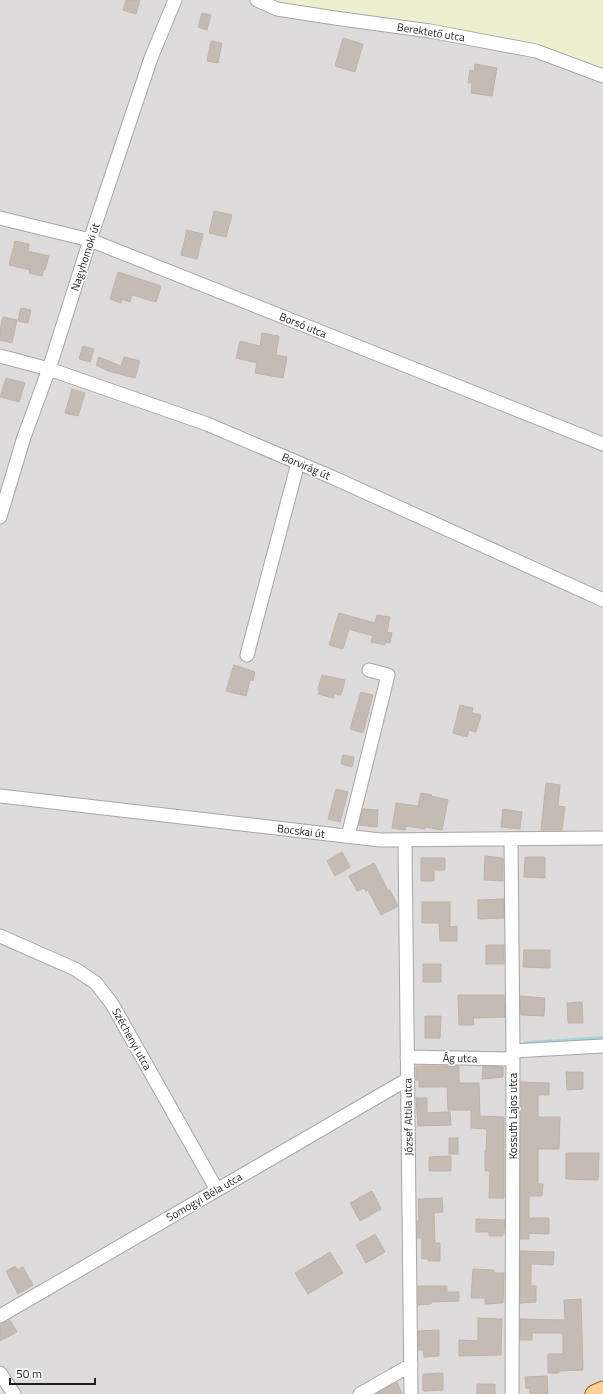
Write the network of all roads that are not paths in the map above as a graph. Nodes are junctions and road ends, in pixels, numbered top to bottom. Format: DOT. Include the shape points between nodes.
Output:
graph roads {
  1 [pos="175,0"];
  2 [pos="257,0"];
  3 [pos="603,76"];
  4 [pos="0,218"];
  5 [pos="90,240"];
  6 [pos="0,356"];
  7 [pos="50,369"];
  8 [pos="603,444"];
  9 [pos="298,463"];
  10 [pos="0,517"];
  11 [pos="603,600"];
  12 [pos="247,655"];
  13 [pos="369,670"];
  14 [pos="0,796"];
  15 [pos="348,836"];
  16 [pos="603,838"];
  17 [pos="511,839"];
  18 [pos="405,840"];
  19 [pos="0,936"];
  20 [pos="603,1046"];
  21 [pos="513,1055"];
  22 [pos="407,1057"];
  23 [pos="408,1079"];
  24 [pos="217,1190"];
  25 [pos="0,1316"];
  26 [pos="411,1364"];
  27 [pos="0,1373"];
  28 [pos="603,1390"];
  29 [pos="14,1394"];
  30 [pos="360,1394"];
  31 [pos="412,1394"];
  32 [pos="512,1394"];
  33 [pos="594,1394"];
  1 -- 5 [label="street, Nagyhomoki út" via="151,58"];
  2 -- 3 [label="street, Berektető utca" via="277,9 430,31 536,51"];
  4 -- 5 [label="street, Borsó utca"];
  5 -- 7 [label="street, Nagyhomoki út"];
  5 -- 8 [label="street, Borsó utca"];
  6 -- 7 [label="street, Borvirág út"];
  7 -- 9 [label="street, Borvirág út" via="207,424"];
  7 -- 10 [label="street, Nagyhomoki út" via="24,437"];
  9 -- 11 [label="street, Borvirág út"];
  9 -- 12 [label="street"];
  13 -- 15 [label="street" via="388,675"];
  14 -- 15 [label="street, Bocskai út"];
  15 -- 18 [label="street, Bocskai út"];
  16 -- 17 [label="street, Bocskai út"];
  17 -- 18 [label="street, Bocskai út"];
  17 -- 21 [label="street, Kossuth Lajos utca"];
  18 -- 22 [label="street, József Attila utca"];
  19 -- 24 [label="street, Széchenyi utca" via="75,969 96,983 112,1004"];
  20 -- 21 [label="street, Ág utca"];
  21 -- 22 [label="street, Ág utca"];
  21 -- 32 [label="street, Kossuth Lajos utca"];
  22 -- 23 [label="street, József Attila utca"];
  23 -- 24 [label="street, Somogyi Béla utca"];
  23 -- 26 [label="street, József Attila utca"];
  24 -- 25 [label="street, Somogyi Béla utca"];
  26 -- 30 [label="street"];
  26 -- 31 [label="street, József Attila utca"];
  27 -- 29 [label="street"];
  28 -- 33 [label="main road"];
}
